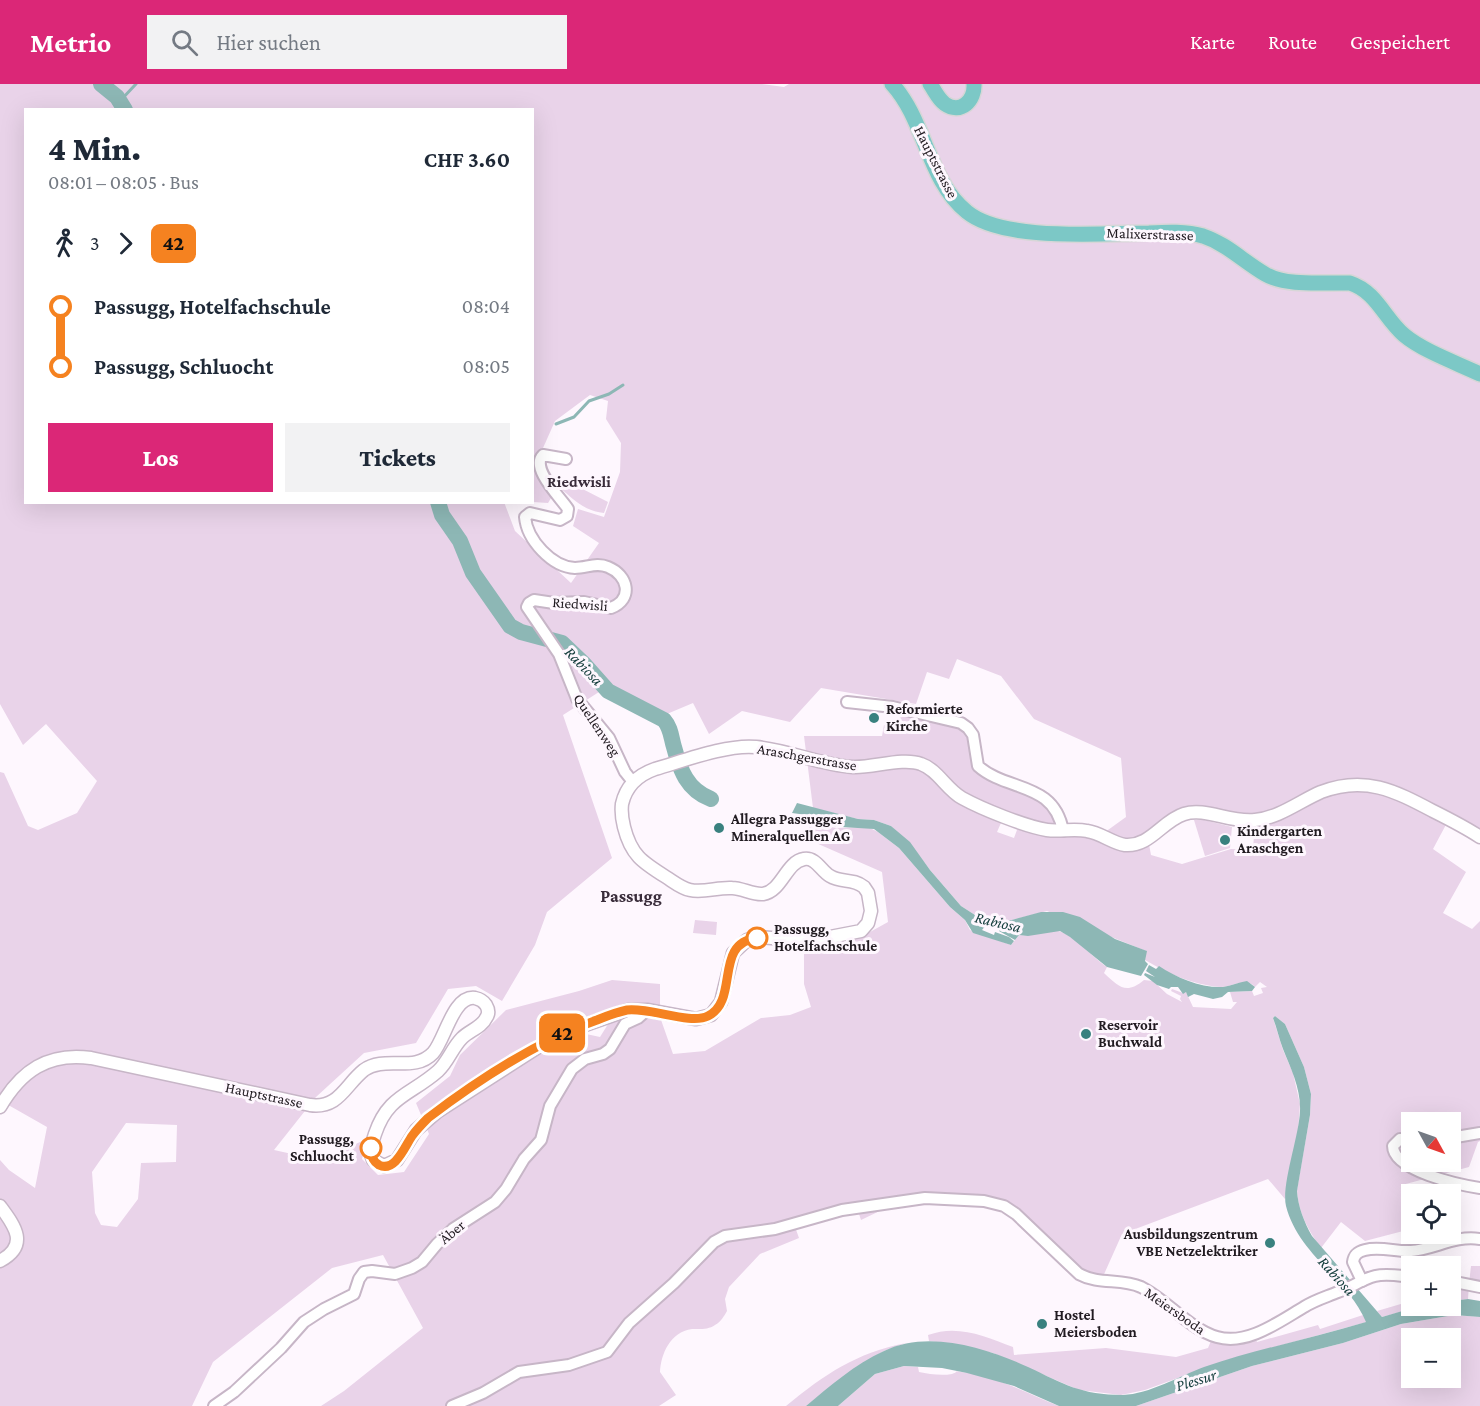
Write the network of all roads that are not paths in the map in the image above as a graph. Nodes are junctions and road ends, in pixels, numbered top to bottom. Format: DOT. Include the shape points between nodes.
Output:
graph roads {
  1 [pos="892,84"];
  2 [pos="930,84"];
  3 [pos="974,84"];
  4 [pos="993,226"];
  5 [pos="1480,374"];
  6 [pos="566,459"];
  7 [pos="527,606"];
  8 [pos="847,702"];
  9 [pos="633,782"];
  10 [pos="1063,831"];
  11 [pos="1480,837"];
  12 [pos="647,1010"];
  13 [pos="0,1107"];
  14 [pos="1480,1133"];
  15 [pos="1461,1136"];
  16 [pos="1401,1139"];
  17 [pos="1401,1162"];
  18 [pos="1424,1172"];
  19 [pos="1480,1188"];
  20 [pos="0,1206"];
  21 [pos="1480,1239"];
  22 [pos="0,1260"];
  23 [pos="1401,1276"];
  24 [pos="1360,1282"];
  25 [pos="1461,1283"];
  26 [pos="1480,1287"];
  27 [pos="214,1406"];
  28 [pos="452,1406"];
  1 -- 4 [label="main road, Hauptstrasse" via="908,106 951,195 970,214"];
  2 -- 3 [label="main road" via="944,103 958,108 971,99"];
  4 -- 5 [label="main road, Malixerstrasse" via="1030,232 1177,232 1203,236 1282,280 1359,286 1405,336"];
  6 -- 7 [label="street, Riedwisli" via="543,455 538,465 568,509 567,516 560,520 531,513 525,521 547,556 569,567 607,566 621,576 626,594 611,608 584,602 534,600"];
  7 -- 9 [label="street, Quellenweg" via="555,647 577,699 609,738"];
  8 -- 10 [label="street" via="893,707 964,724 973,735 978,766 1042,797 1058,813"];
  9 -- 10 [label="street, Araschgerstrasse" via="662,767 732,748 767,748 850,766 914,762 930,768 952,791 971,803 1039,828"];
  9 -- 12 [label="street, Hauptstrasse" via="622,807 628,844 643,862 683,887 700,891 733,888 763,894 798,861 808,858 832,878 858,882 866,890 870,905 870,917 861,930 815,941 758,938 743,942 733,952 722,1002 711,1015 696,1019"];
  10 -- 11 [label="street, Araschgerstrasse" via="1087,831 1133,845 1186,813 1242,821 1261,819 1329,789 1364,784 1391,790"];
  12 -- 13 [label="street, Hauptstrasse" via="618,1012 539,1045 428,1118 397,1160 388,1166 377,1164 371,1153 384,1113 397,1099 439,1070 462,1037 485,1021 488,1010 479,999 467,999 460,1004 438,1046 427,1058 369,1067 336,1100 325,1105 74,1057 50,1061 28,1072"];
  12 -- 27 [label="street, Äber" via="625,1024 610,1049 585,1059 569,1072 550,1106 541,1140 495,1202 450,1232 412,1268 395,1274 364,1272 354,1294 304,1322 234,1392"];
  14 -- 15 [label="street"];
  16 -- 17 [label="street" via="1393,1146"];
  18 -- 19 [label="street"];
  20 -- 22 [label="street" via="17,1236 13,1250"];
  21 -- 24 [label="street" via="1455,1239 1409,1251 1361,1251 1353,1262"];
  23 -- 24 [label="street, Meiersboda" via="1381,1275"];
  24 -- 28 [label="street, Meiersboda" via="1254,1334 1226,1339 1205,1332 1138,1286 1092,1280 1074,1270 1016,1214 996,1204 976,1200 910,1200 842,1210 775,1229 725,1236 629,1323 607,1352 569,1365 519,1372"];
  25 -- 26 [label="street"];
}
